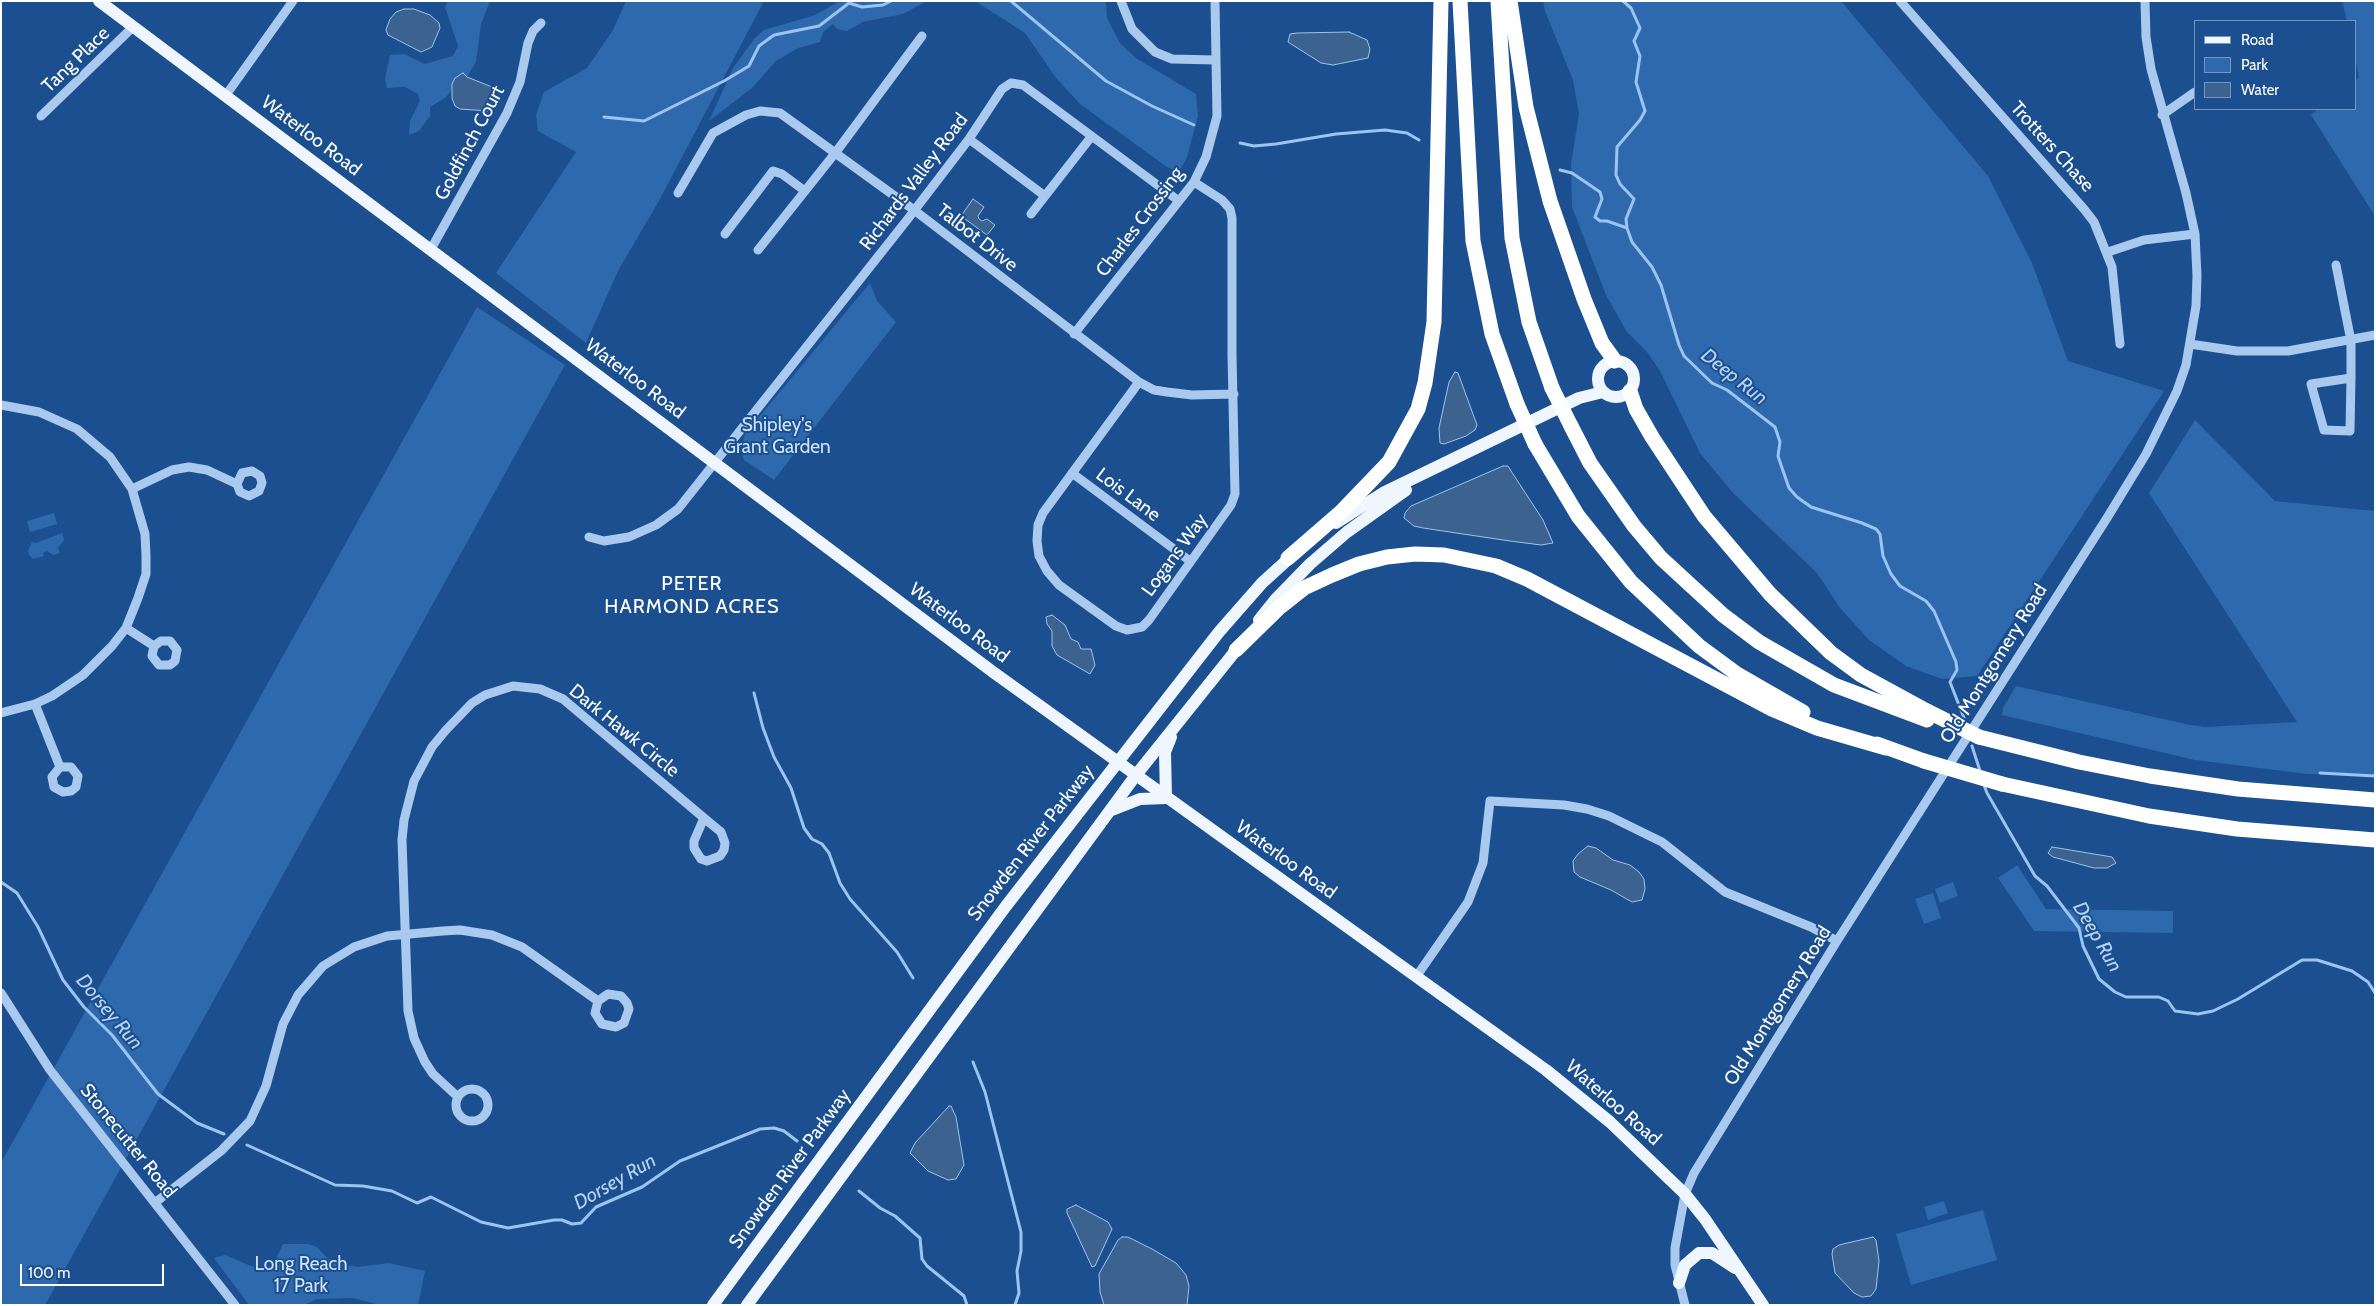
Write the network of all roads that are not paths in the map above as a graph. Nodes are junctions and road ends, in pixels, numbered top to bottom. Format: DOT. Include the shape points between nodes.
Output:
graph roads {
  1 [pos="100,1"];
  2 [pos="293,1"];
  3 [pos="1121,1"];
  4 [pos="1215,1"];
  5 [pos="1441,1"];
  6 [pos="1460,1"];
  7 [pos="1498,1"];
  8 [pos="1510,1"];
  9 [pos="1900,1"];
  10 [pos="2145,1"];
  11 [pos="541,23"];
  12 [pos="133,27"];
  13 [pos="922,36"];
  14 [pos="1215,60"];
  15 [pos="2194,93"];
  16 [pos="226,95"];
  17 [pos="2162,115"];
  18 [pos="41,116"];
  19 [pos="1090,137"];
  20 [pos="969,139"];
  21 [pos="836,152"];
  22 [pos="1194,182"];
  23 [pos="805,191"];
  24 [pos="678,193"];
  25 [pos="1045,196"];
  26 [pos="1179,201"];
  27 [pos="914,210"];
  28 [pos="1031,214"];
  29 [pos="725,234"];
  30 [pos="2194,234"];
  31 [pos="431,249"];
  32 [pos="758,250"];
  33 [pos="2108,252"];
  34 [pos="2336,265"];
  35 [pos="1074,334"];
  36 [pos="2375,335"];
  37 [pos="2350,341"];
  38 [pos="2120,344"];
  39 [pos="2190,344"];
  40 [pos="1615,361"];
  41 [pos="1598,378"];
  42 [pos="2351,378"];
  43 [pos="1139,382"];
  44 [pos="1630,391"];
  45 [pos="1603,392"];
  46 [pos="1234,394"];
  47 [pos="1579,398"];
  48 [pos="1,405"];
  49 [pos="714,462"];
  50 [pos="1439,468"];
  51 [pos="1072,473"];
  52 [pos="237,484"];
  53 [pos="132,489"];
  54 [pos="589,537"];
  55 [pos="1288,558"];
  56 [pos="1190,561"];
  57 [pos="126,628"];
  58 [pos="154,646"];
  59 [pos="1236,650"];
  60 [pos="35,704"];
  61 [pos="1,713"];
  62 [pos="1927,715"];
  63 [pos="1174,727"];
  64 [pos="1886,748"];
  65 [pos="1118,761"];
  66 [pos="60,767"];
  67 [pos="1136,775"];
  68 [pos="1166,798"];
  69 [pos="2375,800"];
  70 [pos="1110,811"];
  71 [pos="704,818"];
  72 [pos="2375,840"];
  73 [pos="406,934"];
  74 [pos="1837,941"];
  75 [pos="1416,977"];
  76 [pos="1,993"];
  77 [pos="598,1000"];
  78 [pos="458,1097"];
  79 [pos="1685,1194"];
  80 [pos="156,1202"];
  81 [pos="1744,1274"];
  82 [pos="1679,1283"];
  83 [pos="235,1305"];
  84 [pos="713,1305"];
  85 [pos="747,1305"];
  86 [pos="1685,1305"];
  87 [pos="1763,1305"];
  1 -- 12 [label="main road, Waterloo Road"];
  2 -- 16 [label="street"];
  3 -- 14 [label="street" via="1132,29 1155,52 1172,59"];
  4 -- 14 [label="street, Charles Crossing"];
  5 -- 55 [label="highway" via="1434,322 1418,409 1389,462 1353,500"];
  6 -- 64 [label="highway, bridge" via="1473,241 1492,334 1535,444 1578,516 1602,548 1631,582 1699,646 1776,698 1819,721"];
  7 -- 62 [label="highway, bridge" via="1512,238 1529,322 1552,388 1590,463 1661,558 1723,615 1794,664 1834,685"];
  8 -- 40 [label="highway" via="1526,107 1547,193 1602,344"];
  9 -- 33 [label="street, Trotters Chase" via="2084,208"];
  10 -- 17 [label="street, Old Montgomery Road" via="2150,69"];
  11 -- 31 [label="street, Goldfinch Court" via="528,43 520,82 507,113"];
  12 -- 16 [label="main road, Waterloo Road"];
  12 -- 18 [label="street, Tang Place"];
  13 -- 21 [label="street"];
  14 -- 22 [label="street, Charles Crossing" via="1217,116 1206,157"];
  15 -- 17 [label="street"];
  16 -- 31 [label="main road, Waterloo Road"];
  17 -- 30 [label="street, Old Montgomery Road" via="2188,200"];
  19 -- 20 [label="street, Richards Valley Road" via="1023,85 1011,83 1002,89"];
  19 -- 25 [label="street"];
  19 -- 26 [label="street, Richards Valley Road"];
  20 -- 25 [label="street"];
  20 -- 27 [label="street, Richards Valley Road"];
  21 -- 23 [label="street"];
  21 -- 24 [label="street, Talbot Drive" via="780,113 760,111 737,119 714,133"];
  21 -- 27 [label="street, Talbot Drive"];
  22 -- 26 [label="street, Charles Crossing"];
  22 -- 46 [label="street, Logans Way" via="1222,200 1230,209 1232,218"];
  23 -- 29 [label="street" via="773,171"];
  23 -- 32 [label="street"];
  25 -- 28 [label="street"];
  26 -- 35 [label="street, Charles Crossing"];
  27 -- 35 [label="street, Talbot Drive"];
  27 -- 49 [label="street, Richards Valley Road"];
  30 -- 33 [label="street" via="2144,240"];
  30 -- 39 [label="street, Old Montgomery Road" via="2196,306"];
  31 -- 49 [label="main road, Waterloo Road"];
  33 -- 38 [label="street, Trotters Chase" via="2115,281"];
  34 -- 37 [label="street"];
  35 -- 43 [label="street, Talbot Drive"];
  36 -- 37 [label="street"];
  37 -- 39 [label="street" via="2260,352"];
  37 -- 42 [label="street"];
  39 -- 74 [label="street, Old Montgomery Road" via="2177,391 2146,454"];
  40 -- 41 [label="main road, Snowden River Parkway" via="1604,365"];
  40 -- 44 [label="main road" via="1631,368 1634,380"];
  41 -- 45 [label="main road"];
  41 -- 47 [label="main road, Snowden River Parkway"];
  42 -- 42 [label="street" via="2350,431 2324,430 2311,384"];
  43 -- 46 [label="street, Talbot Drive" via="1167,392"];
  43 -- 51 [label="street, Logans Way"];
  44 -- 45 [label="main road, Snowden River Parkway" via="1620,398"];
  44 -- 62 [label="highway" via="1636,409 1669,465 1704,516 1770,594 1838,658"];
  45 -- 47 [label="main road, Snowden River Parkway"];
  46 -- 56 [label="street, Logans Way" via="1235,494 1231,505"];
  47 -- 50 [label="main road, Snowden River Parkway"];
  48 -- 53 [label="street" via="39,412 77,429 110,458"];
  49 -- 54 [label="street, Richards Valley Road" via="678,509 656,525 615,540"];
  49 -- 65 [label="main road, Waterloo Road" via="993,672"];
  50 -- 55 [label="main road, Snowden River Parkway" via="1383,493"];
  50 -- 59 [label="main road, Snowden River Parkway" via="1381,507 1310,564 1274,600"];
  51 -- 56 [label="street, Lois Lane"];
  51 -- 56 [label="street, Logans Way" via="1038,525 1039,556 1059,585 1116,626 1134,629 1149,620"];
  52 -- 53 [label="street" via="207,470 190,467 172,470"];
  53 -- 57 [label="street" via="145,534 146,574"];
  55 -- 65 [label="main road, Snowden River Parkway" via="1219,632"];
  57 -- 58 [label="street"];
  57 -- 60 [label="street" via="83,675"];
  59 -- 63 [label="main road, Snowden River Parkway"];
  59 -- 64 [label="highway" via="1280,606 1304,588 1332,575 1387,557 1444,555 1496,566 1527,579 1772,709 1818,728"];
  60 -- 61 [label="street"];
  60 -- 66 [label="street"];
  62 -- 69 [label="highway, bridge" via="1985,739 2150,776 2282,794"];
  63 -- 67 [label="main road, Snowden River Parkway"];
  63 -- 68 [label="main road" via="1165,752"];
  64 -- 72 [label="highway, bridge" via="2002,784 2077,802 2198,824"];
  65 -- 67 [label="main road, Waterloo Road"];
  65 -- 84 [label="main road, Snowden River Parkway" via="1006,906"];
  67 -- 68 [label="main road, Waterloo Road"];
  67 -- 70 [label="main road, Snowden River Parkway"];
  68 -- 70 [label="main road" via="1140,799"];
  68 -- 75 [label="main road, Waterloo Road"];
  70 -- 85 [label="main road, Snowden River Parkway"];
  71 -- 71 [label="street, Dark Hawk Circle" via="721,832 725,843 720,856 707,861 700,859 694,848"];
  71 -- 73 [label="street, Dark Hawk Circle" via="563,699 527,686 510,687 485,695 472,703 446,730 432,747 414,781 402,840"];
  73 -- 77 [label="street" via="460,930 506,940 534,954"];
  73 -- 78 [label="street, Dark Hawk Circle" via="408,1011 414,1038 433,1074"];
  73 -- 80 [label="street" via="372,939 337,955 309,980 283,1024 266,1086 250,1121 228,1144"];
  74 -- 75 [label="street" via="1725,892 1662,842 1609,816 1564,805 1490,802 1483,863 1471,894 1452,928"];
  74 -- 79 [label="street, Old Montgomery Road" via="1694,1173"];
  75 -- 79 [label="main road, Waterloo Road" via="1492,1029 1582,1098"];
  76 -- 80 [label="street, Stonecutter Road" via="50,1070"];
  79 -- 81 [label="main road, Waterloo Road"];
  79 -- 82 [label="street, Old Montgomery Road" via="1675,1248"];
  80 -- 83 [label="street, Stonecutter Road"];
  81 -- 82 [label="main road" via="1718,1256 1706,1252 1689,1260"];
  81 -- 87 [label="main road, Waterloo Road"];
  82 -- 86 [label="street, Old Montgomery Road"];
}
